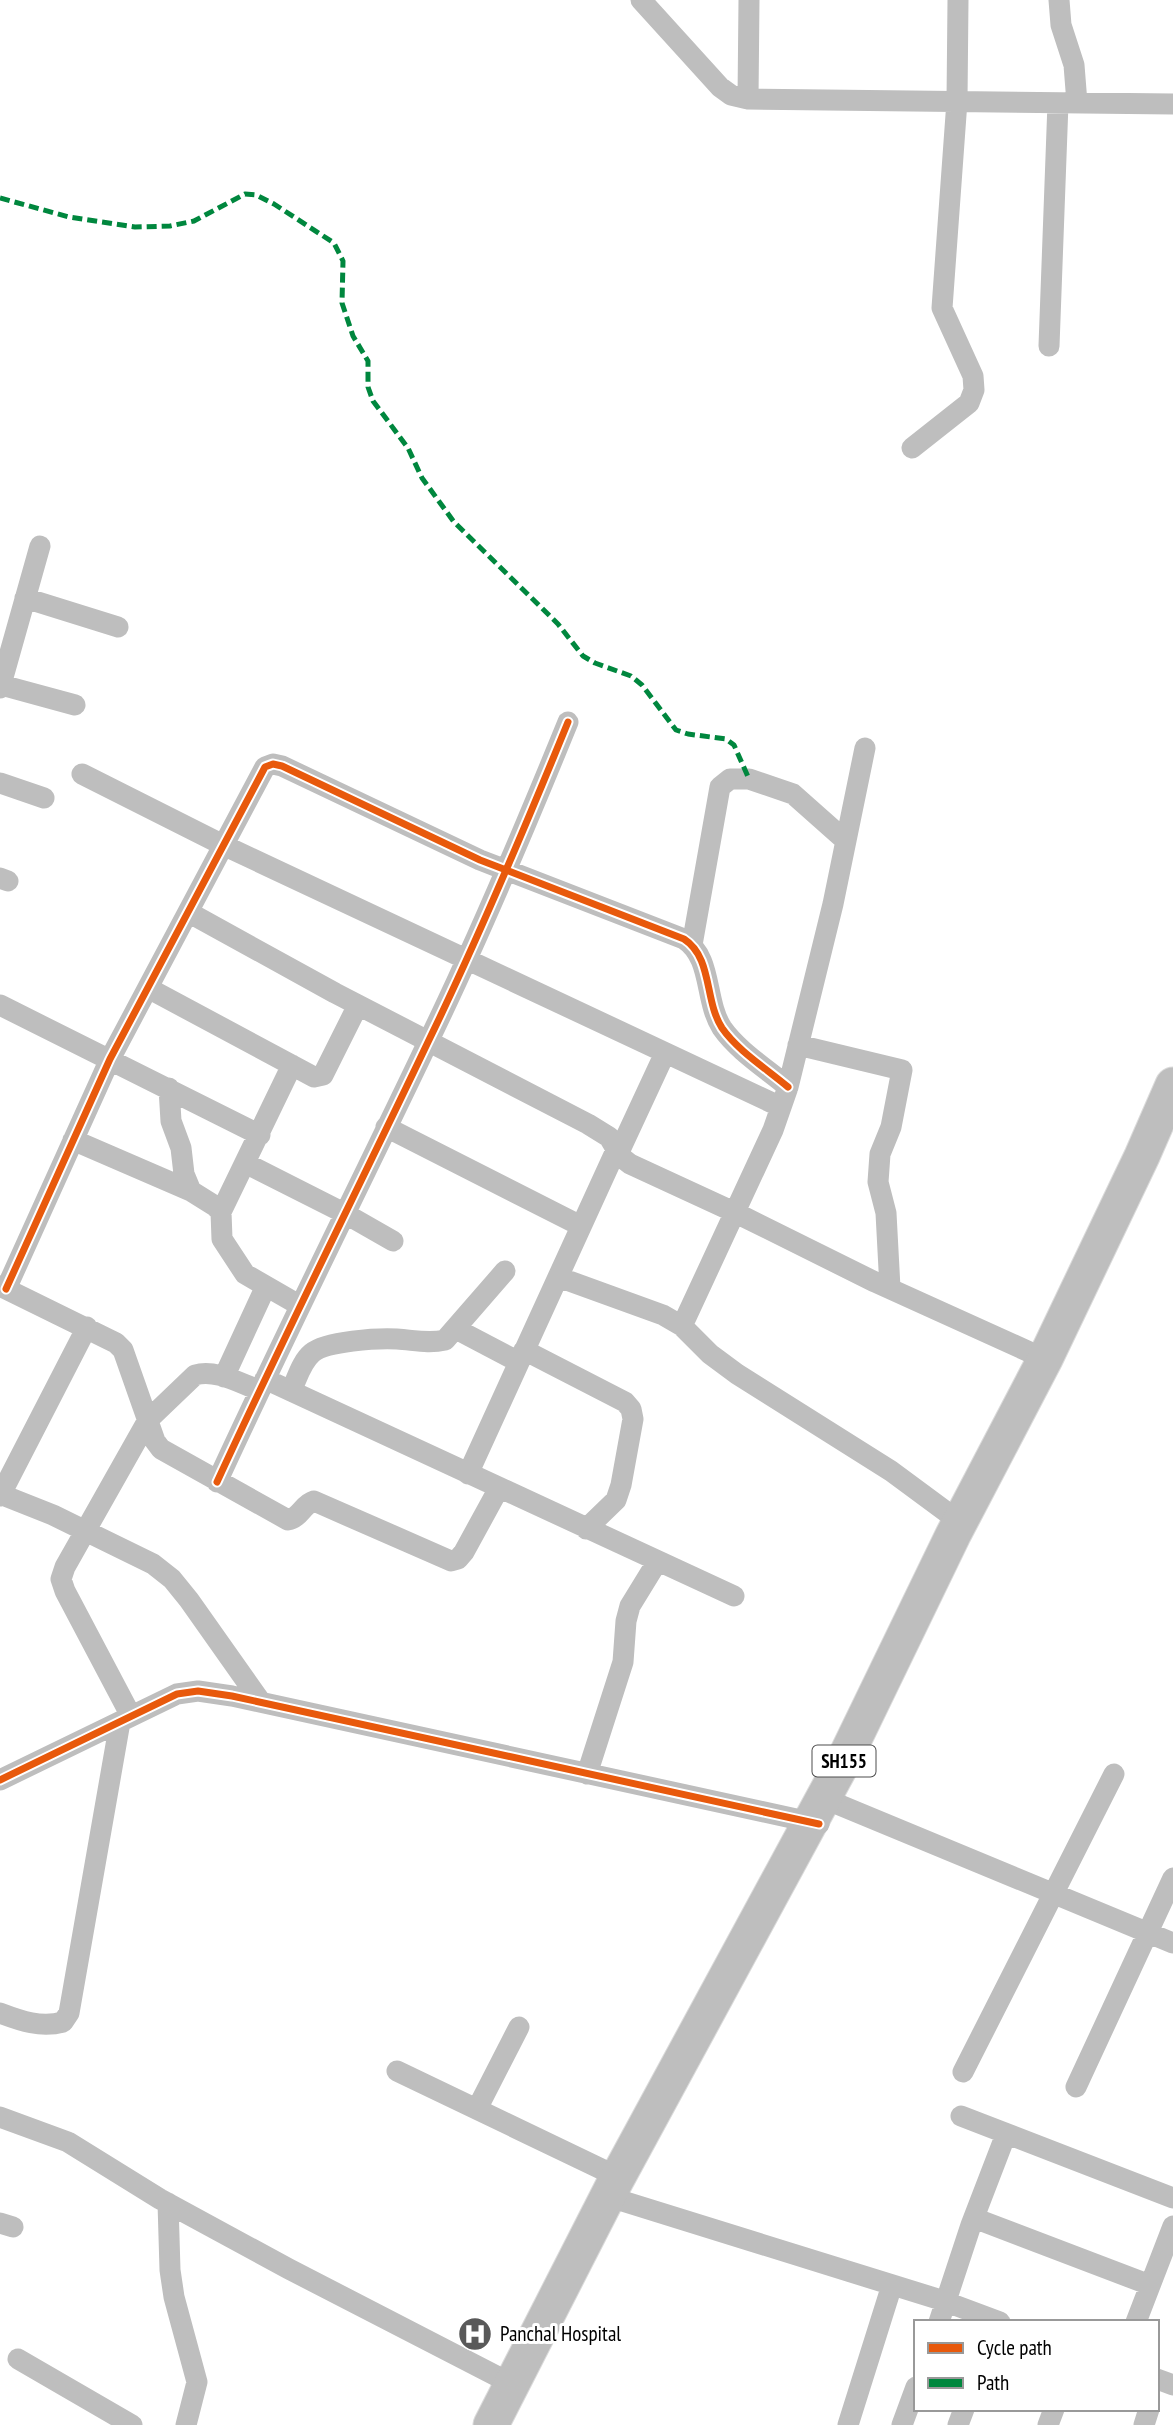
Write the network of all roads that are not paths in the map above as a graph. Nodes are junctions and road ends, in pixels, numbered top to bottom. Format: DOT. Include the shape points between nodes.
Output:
graph roads {
  1 [pos="641,0"];
  2 [pos="749,0"];
  3 [pos="763,0"];
  4 [pos="958,0"];
  5 [pos="1059,0"];
  6 [pos="749,43"];
  7 [pos="748,99"];
  8 [pos="957,101"];
  9 [pos="1067,103"];
  10 [pos="1173,104"];
  11 [pos="1049,346"];
  12 [pos="912,448"];
  13 [pos="40,546"];
  14 [pos="25,598"];
  15 [pos="118,627"];
  16 [pos="8,633"];
  17 [pos="0,686"];
  18 [pos="75,705"];
  19 [pos="568,722"];
  20 [pos="865,748"];
  21 [pos="82,774"];
  22 [pos="0,783"];
  23 [pos="44,798"];
  24 [pos="846,841"];
  25 [pos="223,845"];
  26 [pos="507,871"];
  27 [pos="188,912"];
  28 [pos="692,945"];
  29 [pos="467,959"];
  30 [pos="148,988"];
  31 [pos="0,1005"];
  32 [pos="358,1005"];
  33 [pos="429,1041"];
  34 [pos="799,1045"];
  35 [pos="665,1053"];
  36 [pos="110,1059"];
  37 [pos="292,1065"];
  38 [pos="1173,1085"];
  39 [pos="788,1087"];
  40 [pos="169,1088"];
  41 [pos="781,1107"];
  42 [pos="1173,1118"];
  43 [pos="386,1127"];
  44 [pos="260,1135"];
  45 [pos="73,1140"];
  46 [pos="618,1150"];
  47 [pos="245,1163"];
  48 [pos="191,1191"];
  49 [pos="221,1212"];
  50 [pos="734,1212"];
  51 [pos="344,1213"];
  52 [pos="581,1226"];
  53 [pos="393,1241"];
  54 [pos="505,1270"];
  55 [pos="558,1277"];
  56 [pos="266,1286"];
  57 [pos="3,1288"];
  58 [pos="890,1288"];
  59 [pos="299,1305"];
  60 [pos="682,1326"];
  61 [pos="87,1327"];
  62 [pos="456,1329"];
  63 [pos="522,1356"];
  64 [pos="1045,1359"];
  65 [pos="224,1377"];
  66 [pos="262,1385"];
  67 [pos="291,1391"];
  68 [pos="148,1420"];
  69 [pos="468,1474"];
  70 [pos="217,1482"];
  71 [pos="499,1488"];
  72 [pos="0,1495"];
  73 [pos="960,1522"];
  74 [pos="586,1529"];
  75 [pos="85,1531"];
  76 [pos="657,1562"];
  77 [pos="734,1596"];
  78 [pos="261,1702"];
  79 [pos="125,1719"];
  80 [pos="587,1774"];
  81 [pos="1114,1774"];
  82 [pos="0,1780"];
  83 [pos="820,1816"];
  84 [pos="1173,1878"];
  85 [pos="1054,1893"];
  86 [pos="1149,1933"];
  87 [pos="1173,1943"];
  88 [pos="0,2013"];
  89 [pos="519,2027"];
  90 [pos="397,2071"];
  91 [pos="963,2072"];
  92 [pos="1076,2087"];
  93 [pos="477,2109"];
  94 [pos="961,2116"];
  95 [pos="0,2117"];
  96 [pos="1006,2134"];
  97 [pos="617,2188"];
  98 [pos="1173,2198"];
  99 [pos="168,2203"];
  100 [pos="974,2218"];
  101 [pos="1173,2226"];
  102 [pos="891,2285"];
  103 [pos="1150,2285"];
  104 [pos="942,2312"];
  105 [pos="988,2320"];
  106 [pos="1137,2320"];
  107 [pos="18,2359"];
  108 [pos="512,2384"];
  109 [pos="914,2392"];
  110 [pos="132,2425"];
  111 [pos="186,2425"];
  112 [pos="491,2425"];
  113 [pos="512,2425"];
  114 [pos="848,2425"];
  115 [pos="902,2425"];
  1 -- 7 [label="street" via="720,87"];
  2 -- 6 [label="street"];
  3 -- 6 [label="street"];
  4 -- 8 [label="street"];
  5 -- 9 [label="street" via="1061,25 1074,65"];
  6 -- 7 [label="street"];
  7 -- 8 [label="street"];
  8 -- 9 [label="street"];
  8 -- 12 [label="street" via="942,308 974,390 969,404"];
  9 -- 10 [label="street"];
  9 -- 11 [label="street"];
  13 -- 14 [label="street"];
  14 -- 15 [label="street"];
  14 -- 16 [label="street"];
  16 -- 17 [label="street"];
  17 -- 18 [label="street"];
  19 -- 26 [label="street"];
  20 -- 24 [label="street"];
  21 -- 25 [label="street"];
  22 -- 23 [label="street"];
  24 -- 28 [label="street" via="793,794 749,779 730,779 720,787"];
  24 -- 34 [label="street"];
  25 -- 26 [label="street" via="265,767 273,764"];
  25 -- 27 [label="street"];
  25 -- 29 [label="street"];
  26 -- 28 [label="street"];
  26 -- 29 [label="street"];
  27 -- 30 [label="street"];
  27 -- 32 [label="street"];
  28 -- 39 [label="street" via="701,956 710,1000 722,1027"];
  29 -- 33 [label="street"];
  29 -- 35 [label="street"];
  30 -- 36 [label="street"];
  30 -- 37 [label="street"];
  31 -- 36 [label="street"];
  32 -- 33 [label="street"];
  32 -- 37 [label="street" via="323,1075 314,1077"];
  33 -- 43 [label="street"];
  33 -- 46 [label="street" via="588,1124 609,1137"];
  34 -- 39 [label="street"];
  34 -- 58 [label="street" via="902,1070 891,1127 880,1154 878,1182 886,1213"];
  35 -- 41 [label="street"];
  35 -- 46 [label="street"];
  36 -- 40 [label="street"];
  36 -- 45 [label="street"];
  37 -- 44 [label="street"];
  38 -- 64 [label="main road, SH155"];
  39 -- 41 [label="street"];
  40 -- 44 [label="street"];
  40 -- 48 [label="street" via="171,1121"];
  41 -- 50 [label="street"];
  42 -- 83 [label="main road, SH155" via="1139,1206"];
  43 -- 51 [label="street"];
  43 -- 52 [label="street"];
  44 -- 47 [label="street"];
  45 -- 48 [label="street"];
  45 -- 57 [label="street"];
  46 -- 50 [label="street" via="629,1164"];
  46 -- 52 [label="street"];
  47 -- 49 [label="street"];
  47 -- 51 [label="street"];
  48 -- 49 [label="street"];
  49 -- 56 [label="street" via="222,1239 245,1274"];
  50 -- 58 [label="street"];
  50 -- 60 [label="street"];
  51 -- 53 [label="street"];
  51 -- 59 [label="street"];
  52 -- 55 [label="street"];
  54 -- 62 [label="street"];
  55 -- 60 [label="street"];
  55 -- 63 [label="street"];
  56 -- 59 [label="street"];
  56 -- 65 [label="street"];
  57 -- 61 [label="street"];
  58 -- 64 [label="street"];
  59 -- 66 [label="street"];
  60 -- 73 [label="street" via="737,1374 891,1471"];
  61 -- 68 [label="street" via="122,1350"];
  61 -- 72 [label="street"];
  62 -- 63 [label="street"];
  62 -- 67 [label="street" via="445,1340 430,1343 380,1340 313,1352"];
  63 -- 69 [label="street"];
  63 -- 74 [label="street" via="625,1402 631,1409 621,1485 615,1500"];
  64 -- 73 [label="main road, SH155"];
  65 -- 66 [label="street"];
  65 -- 68 [label="street" via="204,1372 195,1375"];
  66 -- 67 [label="street"];
  66 -- 70 [label="street"];
  67 -- 69 [label="street"];
  68 -- 70 [label="street" via="161,1449"];
  68 -- 75 [label="street"];
  69 -- 71 [label="street"];
  70 -- 71 [label="street" via="288,1520 314,1501 450,1561 464,1552"];
  71 -- 74 [label="street"];
  72 -- 75 [label="street"];
  73 -- 83 [label="main road, SH155"];
  74 -- 76 [label="street"];
  75 -- 78 [label="street" via="153,1564 172,1579"];
  75 -- 79 [label="street" via="61,1579"];
  76 -- 77 [label="street"];
  76 -- 80 [label="street" via="630,1606 623,1662"];
  78 -- 79 [label="street" via="198,1691 177,1694"];
  78 -- 80 [label="street"];
  79 -- 82 [label="street"];
  79 -- 88 [label="street" via="69,2013 63,2022 51,2025"];
  80 -- 83 [label="street"];
  81 -- 85 [label="street"];
  83 -- 85 [label="street"];
  83 -- 97 [label="main road, SH155"];
  84 -- 86 [label="street"];
  85 -- 86 [label="street"];
  85 -- 91 [label="street"];
  86 -- 87 [label="street"];
  86 -- 92 [label="street"];
  89 -- 93 [label="street"];
  90 -- 93 [label="street"];
  93 -- 97 [label="street"];
  94 -- 96 [label="street"];
  95 -- 99 [label="street" via="68,2142"];
  96 -- 98 [label="street"];
  96 -- 100 [label="street"];
  97 -- 102 [label="street"];
  97 -- 108 [label="main road, SH155"];
  97 -- 113 [label="main road, SH155"];
  99 -- 108 [label="street"];
  99 -- 111 [label="street" via="174,2297 197,2382"];
  100 -- 103 [label="street"];
  100 -- 104 [label="street"];
  101 -- 103 [label="street"];
  102 -- 104 [label="street"];
  102 -- 114 [label="street"];
  103 -- 106 [label="street"];
  104 -- 105 [label="street"];
  107 -- 110 [label="street"];
  108 -- 112 [label="main road, SH155"];
  109 -- 115 [label="street"];
}
